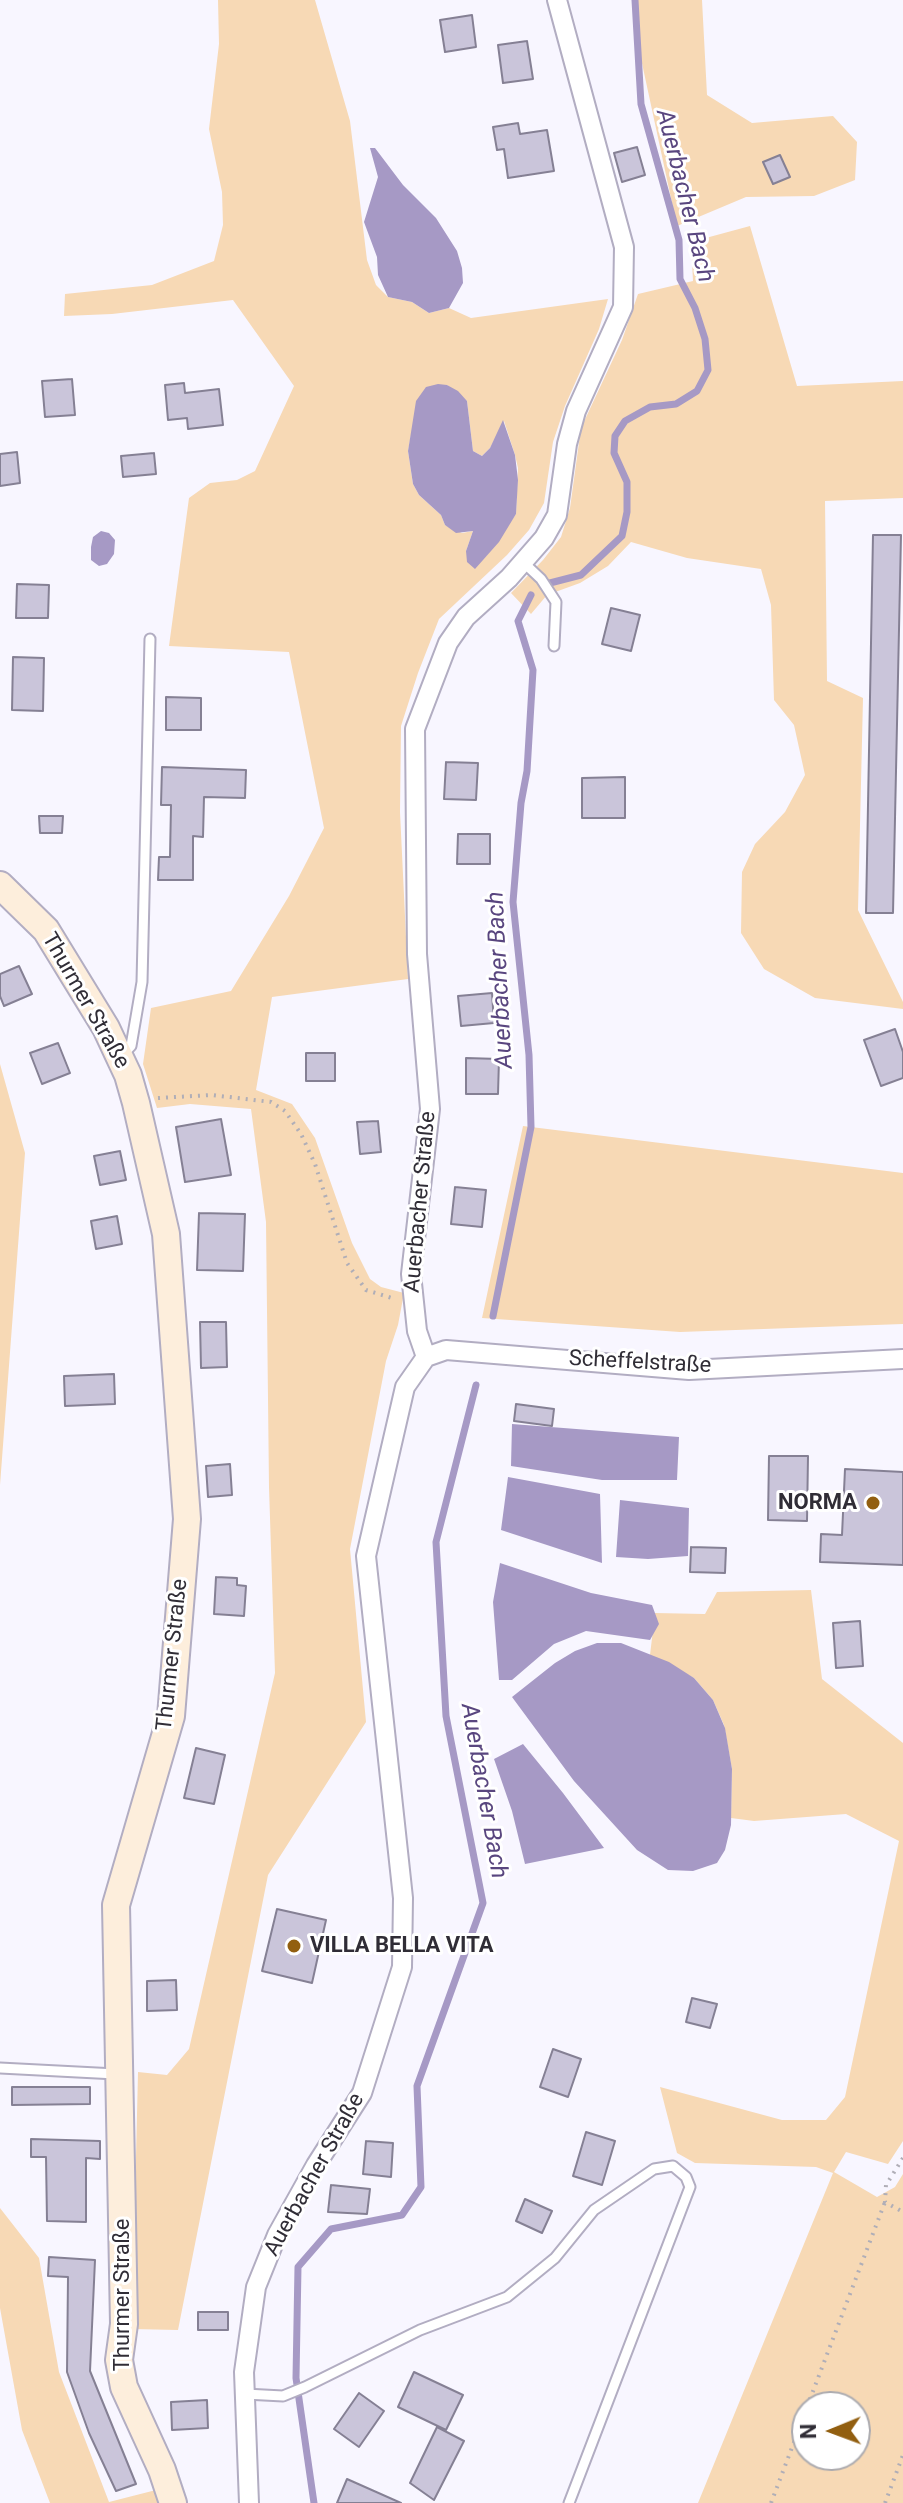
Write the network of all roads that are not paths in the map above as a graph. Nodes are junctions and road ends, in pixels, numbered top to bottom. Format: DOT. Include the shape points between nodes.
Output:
graph roads {
  1 [pos="557,0"];
  2 [pos="523,562"];
  3 [pos="150,639"];
  4 [pos="554,646"];
  5 [pos="0,885"];
  6 [pos="119,1057"];
  7 [pos="426,1357"];
  8 [pos="903,1359"];
  9 [pos="0,2068"];
  10 [pos="120,2074"];
  11 [pos="245,2394"];
  12 [pos="173,2503"];
  13 [pos="249,2503"];
  14 [pos="569,2503"];
  1 -- 2 [label="street, Auerbacher Straße" via="624,247 623,307 576,411 557,515"];
  2 -- 4 [label="lane" via="556,602"];
  2 -- 7 [label="street, Auerbacher Straße" via="466,617 448,643 415,729 417,954 430,1109 413,1243 413,1304"];
  3 -- 6 [label="lane" via="142,982 131,1046"];
  5 -- 6 [label="street, Thurmer Straße" via="46,930"];
  6 -- 10 [label="street, Thurmer Straße" via="136,1103 166,1234 187,1519 171,1716 116,1905"];
  7 -- 8 [label="street, Scheffelstraße" via="446,1350 689,1370"];
  7 -- 11 [label="street, Auerbacher Straße" via="405,1387 366,1556 403,1898 402,1967 362,2093 283,2224 256,2287"];
  9 -- 10 [label="lane"];
  10 -- 12 [label="street, Thurmer Straße" via="124,2324 119,2360 124,2387"];
  11 -- 13 [label="street, Auerbacher Straße"];
  11 -- 14 [label="lane" via="283,2396 420,2330 507,2297 555,2258 594,2210 654,2169 673,2166 690,2187"];
}
